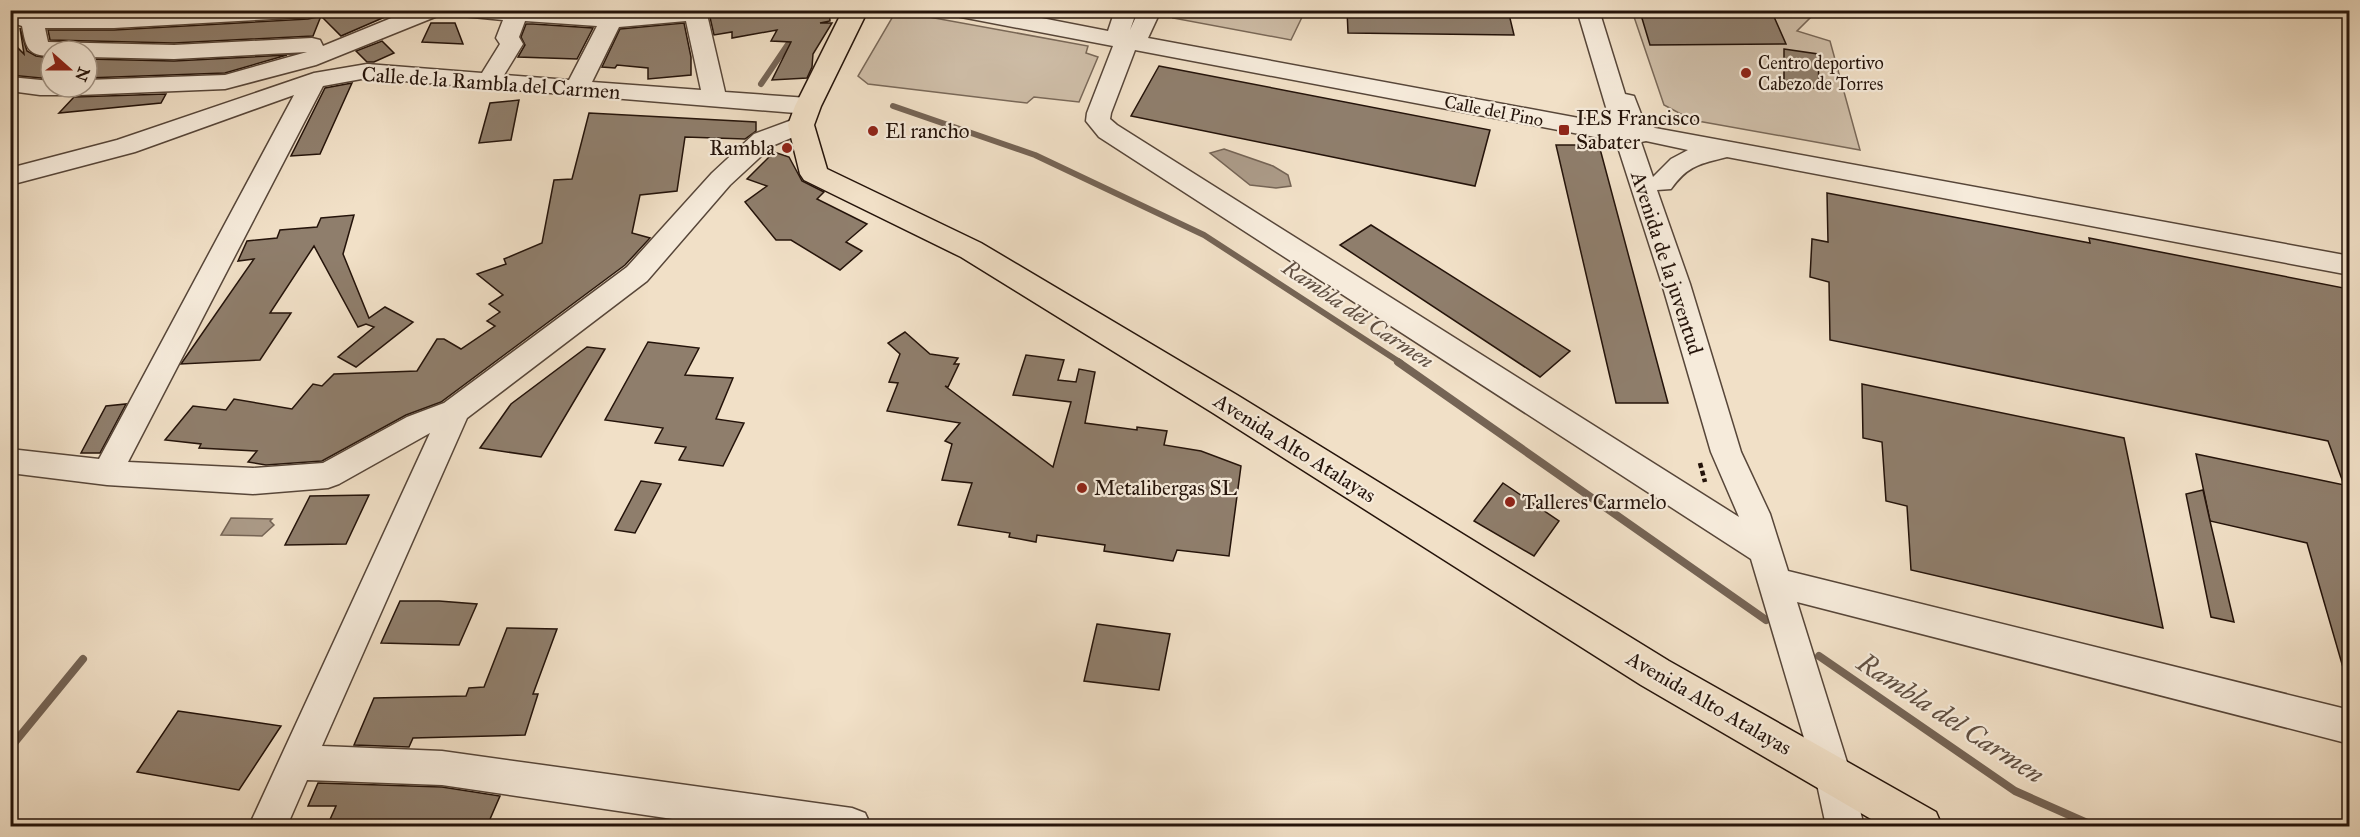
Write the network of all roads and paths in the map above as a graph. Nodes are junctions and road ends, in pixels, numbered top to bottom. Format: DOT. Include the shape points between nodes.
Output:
graph roads {
  1 [pos="308,10"];
  2 [pos="412,10"];
  3 [pos="432,10"];
  4 [pos="460,10"];
  5 [pos="856,10"];
  6 [pos="961,10"];
  7 [pos="1019,10"];
  8 [pos="1150,10"];
  9 [pos="1588,10"];
  10 [pos="1608,10"];
  11 [pos="695,12"];
  12 [pos="264,13"];
  13 [pos="507,13"];
  14 [pos="86,16"];
  15 [pos="19,17"];
  16 [pos="611,20"];
  17 [pos="1128,29"];
  18 [pos="327,45"];
  19 [pos="256,73"];
  20 [pos="314,80"];
  21 [pos="489,80"];
  22 [pos="10,84"];
  23 [pos="576,88"];
  24 [pos="715,99"];
  25 [pos="804,116"];
  26 [pos="1631,131"];
  27 [pos="1731,151"];
  28 [pos="10,177"];
  29 [pos="1662,183"];
  30 [pos="2349,266"];
  31 [pos="455,411"];
  32 [pos="10,460"];
  33 [pos="107,473"];
  34 [pos="1754,514"];
  35 [pos="1770,567"];
  36 [pos="2349,727"];
  37 [pos="297,762"];
  38 [pos="1833,775"];
  39 [pos="268,826"];
  40 [pos="852,826"];
  41 [pos="1845,826"];
  42 [pos="1921,826"];
  1 -- 12 [label="street"];
  2 -- 18 [label="street"];
  3 -- 19 [label="street" via="308,60"];
  4 -- 13 [label="street"];
  5 -- 25 [label="main road"];
  6 -- 17 [label="street, Calle del Pino"];
  7 -- 17 [label="street, Calle del Pino"];
  8 -- 17 [label="street"];
  9 -- 26 [label="street" via="1597,40 1624,93"];
  10 -- 26 [label="street, Avenida de la juventud"];
  11 -- 16 [label="street"];
  11 -- 24 [label="street"];
  12 -- 14 [label="street"];
  13 -- 16 [label="street"];
  13 -- 21 [label="street" via="507,38 512,44"];
  14 -- 15 [label="street" via="53,23"];
  15 -- 18 [label="street" via="32,22 42,49 174,52"];
  16 -- 23 [label="street"];
  17 -- 26 [label="street, Calle del Pino"];
  17 -- 35 [label="street" via="1099,113 1098,122 1108,131"];
  18 -- 19 [label="street"];
  19 -- 22 [label="street" via="225,82 158,86 40,88"];
  20 -- 21 [label="street, Calle de la Rambla del Carmen" via="367,71"];
  20 -- 28 [label="street, Calle de la Rambla del Carmen" via="126,146"];
  20 -- 33 [label="street"];
  21 -- 23 [label="street, Calle de la Rambla del Carmen"];
  23 -- 24 [label="street, Calle de la Rambla del Carmen"];
  24 -- 25 [label="street, Calle de la Rambla del Carmen"];
  25 -- 31 [label="street" via="764,140 721,179 637,274"];
  25 -- 38 [label="main road, Avenida Alto Atalayas" via="814,174 971,250 1655,673"];
  26 -- 27 [label="street, Calle del Pino"];
  26 -- 29 [label="street, Avenida de la juventud"];
  26 -- 34 [label="street, Avenida de la juventud" via="1726,452"];
  27 -- 29 [label="street" via="1687,159 1668,173"];
  27 -- 30 [label="street, Calle del Pino"];
  29 -- 34 [label="street, Avenida de la juventud" via="1744,448"];
  31 -- 33 [label="street" via="418,425 328,475 253,481"];
  31 -- 37 [label="street"];
  32 -- 33 [label="street"];
  34 -- 35 [label="street, Avenida de la juventud"];
  35 -- 36 [label="street"];
  35 -- 38 [label="street, Avenida de la juventud"];
  37 -- 39 [label="street"];
  37 -- 40 [label="street" via="442,768"];
  38 -- 41 [label="street, Avenida de la juventud"];
  38 -- 42 [label="main road, Avenida Alto Atalayas"];
}
